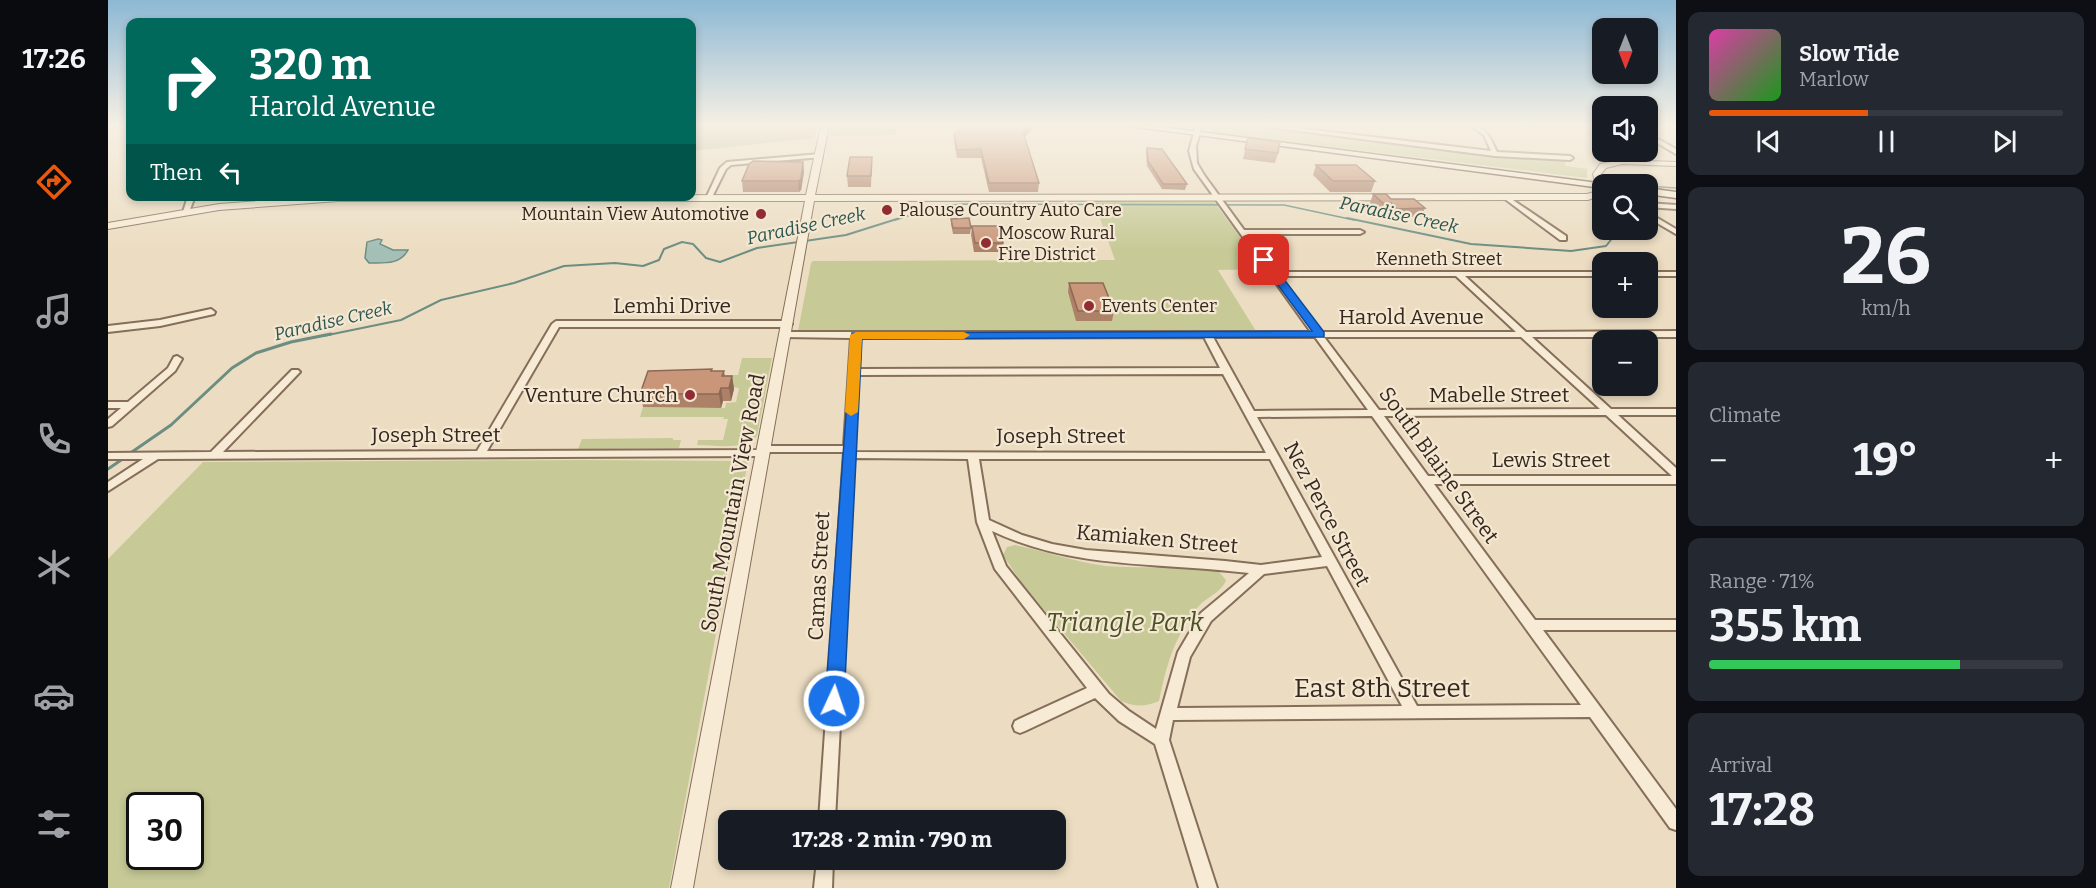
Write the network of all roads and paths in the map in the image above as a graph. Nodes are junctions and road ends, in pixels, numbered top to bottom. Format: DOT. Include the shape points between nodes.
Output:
graph roads {
  1 [pos="723,167"];
  2 [pos="817,167"];
  3 [pos="1197,167"];
  4 [pos="1458,167"];
  5 [pos="1592,187"];
  6 [pos="1658,193"];
  7 [pos="1676,195"];
  8 [pos="1592,196"];
  9 [pos="696,198"];
  10 [pos="709,198"];
  11 [pos="810,198"];
  12 [pos="1508,198"];
  13 [pos="190,201"];
  14 [pos="276,201"];
  15 [pos="1220,201"];
  16 [pos="1658,206"];
  17 [pos="1676,207"];
  18 [pos="186,212"];
  19 [pos="1658,221"];
  20 [pos="108,226"];
  21 [pos="1242,232"];
  22 [pos="1360,232"];
  23 [pos="1676,232"];
  24 [pos="1563,238"];
  25 [pos="1276,274"];
  26 [pos="1458,274"];
  27 [pos="1592,274"];
  28 [pos="1658,274"];
  29 [pos="1676,274"];
  30 [pos="211,312"];
  31 [pos="108,329"];
  32 [pos="787,329"];
  33 [pos="1676,334"];
  34 [pos="856,335"];
  35 [pos="1207,335"];
  36 [pos="1320,335"];
  37 [pos="1526,335"];
  38 [pos="177,359"];
  39 [pos="1228,371"];
  40 [pos="295,372"];
  41 [pos="854,372"];
  42 [pos="108,405"];
  43 [pos="131,405"];
  44 [pos="1611,412"];
  45 [pos="1676,412"];
  46 [pos="1251,414"];
  47 [pos="1377,414"];
  48 [pos="108,424"];
  49 [pos="765,451"];
  50 [pos="849,452"];
  51 [pos="480,454"];
  52 [pos="973,455"];
  53 [pos="112,456"];
  54 [pos="155,456"];
  55 [pos="213,456"];
  56 [pos="1273,456"];
  57 [pos="1676,474"];
  58 [pos="1425,480"];
  59 [pos="1676,480"];
  60 [pos="108,488"];
  61 [pos="983,522"];
  62 [pos="1330,561"];
  63 [pos="1261,570"];
  64 [pos="1531,625"];
  65 [pos="1676,625"];
  66 [pos="1097,690"];
  67 [pos="1595,711"];
  68 [pos="1413,712"];
  69 [pos="1169,714"];
  70 [pos="1020,726"];
  71 [pos="1161,740"];
  72 [pos="828,810"];
  73 [pos="1676,822"];
  74 [pos="824,870"];
  75 [pos="682,888"];
  76 [pos="823,888"];
  77 [pos="1208,888"];
  1 -- 10 [label="street"];
  2 -- 11 [label="street, South Mountain View Road"];
  3 -- 15 [label="street, South Blaine Street"];
  4 -- 5 [label="main road"];
  6 -- 7 [label="main road"];
  8 -- 12 [label="street"];
  9 -- 10 [label="street"];
  10 -- 11 [label="street"];
  11 -- 15 [label="street"];
  11 -- 32 [label="street, South Mountain View Road"];
  12 -- 15 [label="street"];
  12 -- 24 [label="street"];
  13 -- 18 [label="street"];
  14 -- 18 [label="street"];
  15 -- 21 [label="street, South Blaine Street"];
  16 -- 17 [label="street"];
  18 -- 20 [label="street"];
  19 -- 23 [label="street"];
  21 -- 22 [label="street"];
  21 -- 25 [label="street, South Blaine Street"];
  25 -- 26 [label="street, Kenneth Street"];
  25 -- 36 [label="street, South Blaine Street"];
  26 -- 27 [label="street, Kenneth Street"];
  26 -- 37 [label="street"];
  28 -- 29 [label="street"];
  30 -- 31 [label="street"];
  32 -- 34 [label="street, Harold Avenue"];
  32 -- 49 [label="street, South Mountain View Road"];
  32 -- 51 [label="street, Lemhi Drive" via="556,324"];
  33 -- 37 [label="street, Harold Avenue"];
  34 -- 35 [label="street, Harold Avenue"];
  34 -- 41 [label="street, Camas Street"];
  35 -- 36 [label="street, Harold Avenue"];
  35 -- 39 [label="street, Nez Perce Street"];
  36 -- 37 [label="street, Harold Avenue"];
  36 -- 47 [label="street, South Blaine Street"];
  37 -- 44 [label="street"];
  38 -- 43 [label="street" via="172,369"];
  39 -- 41 [label="street"];
  39 -- 46 [label="street, Nez Perce Street"];
  40 -- 55 [label="street"];
  41 -- 50 [label="street, Camas Street"];
  42 -- 43 [label="street"];
  43 -- 48 [label="street"];
  44 -- 45 [label="street, Mabelle Street"];
  44 -- 47 [label="street, Mabelle Street"];
  44 -- 57 [label="street"];
  46 -- 47 [label="street, Mabelle Street"];
  46 -- 56 [label="street, Nez Perce Street"];
  47 -- 58 [label="street, South Blaine Street"];
  49 -- 50 [label="street, Joseph Street"];
  49 -- 51 [label="street, Joseph Street"];
  49 -- 75 [label="street, South Mountain View Road"];
  50 -- 52 [label="street, Joseph Street"];
  50 -- 72 [label="street, Camas Street"];
  51 -- 55 [label="street, Joseph Street"];
  52 -- 56 [label="street, Joseph Street"];
  52 -- 61 [label="street"];
  53 -- 54 [label="street, Joseph Street"];
  54 -- 55 [label="street, Joseph Street"];
  54 -- 60 [label="street"];
  56 -- 62 [label="street, Nez Perce Street"];
  58 -- 59 [label="street, Lewis Street"];
  58 -- 64 [label="street, South Blaine Street"];
  61 -- 63 [label="street, Kamiaken Street" via="1037,544 1096,557 1220,563"];
  61 -- 66 [label="street" via="1000,569"];
  62 -- 63 [label="street, Kamiaken Street"];
  62 -- 68 [label="street, Nez Perce Street"];
  63 -- 69 [label="street, Kamiaken Street" via="1217,606 1197,631 1176,676"];
  64 -- 65 [label="street"];
  64 -- 67 [label="street, South Blaine Street"];
  66 -- 70 [label="street"];
  66 -- 71 [label="street" via="1124,716"];
  67 -- 68 [label="street, East 8th Street"];
  67 -- 73 [label="street, South Blaine Street"];
  68 -- 69 [label="street, East 8th Street"];
  69 -- 71 [label="street, Kamiaken Street"];
  71 -- 77 [label="street"];
  74 -- 76 [label="street"];
}
